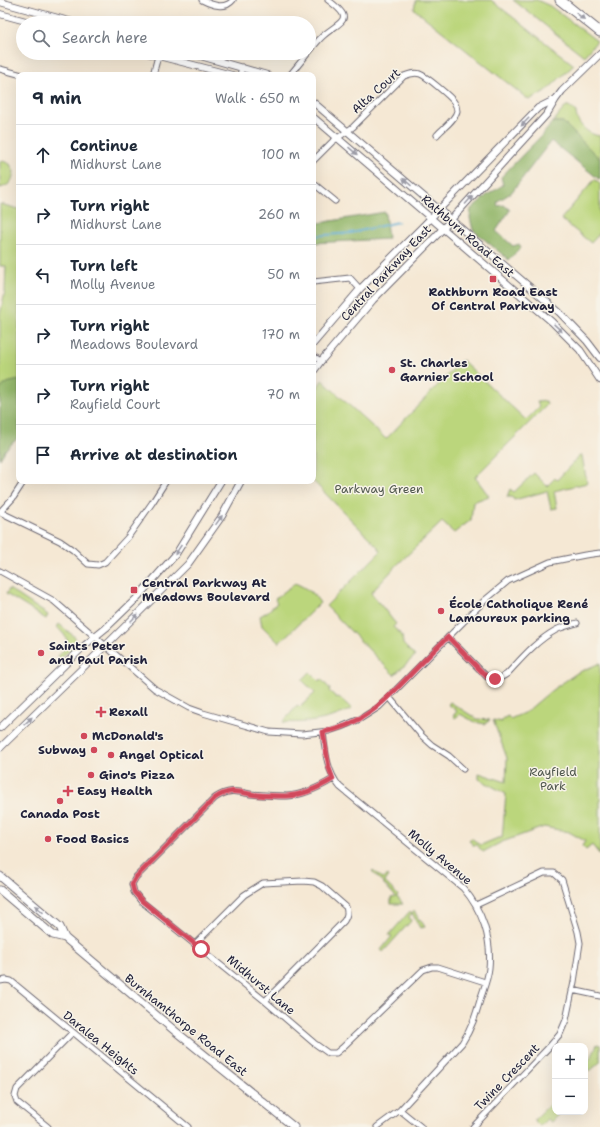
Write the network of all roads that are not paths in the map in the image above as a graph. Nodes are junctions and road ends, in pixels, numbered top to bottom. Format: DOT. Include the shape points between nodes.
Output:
graph roads {
  1 [pos="202,0"];
  2 [pos="233,0"];
  3 [pos="328,0"];
  4 [pos="560,0"];
  5 [pos="0,2"];
  6 [pos="0,14"];
  7 [pos="51,16"];
  8 [pos="16,18"];
  9 [pos="600,32"];
  10 [pos="316,44"];
  11 [pos="600,54"];
  12 [pos="157,60"];
  13 [pos="174,60"];
  14 [pos="216,60"];
  15 [pos="302,60"];
  16 [pos="242,67"];
  17 [pos="0,69"];
  18 [pos="154,72"];
  19 [pos="220,72"];
  20 [pos="241,72"];
  21 [pos="258,72"];
  22 [pos="292,72"];
  23 [pos="16,73"];
  24 [pos="556,99"];
  25 [pos="316,104"];
  26 [pos="316,120"];
  27 [pos="348,131"];
  28 [pos="437,135"];
  29 [pos="338,138"];
  30 [pos="316,158"];
  31 [pos="316,186"];
  32 [pos="334,201"];
  33 [pos="440,210"];
  34 [pos="431,218"];
  35 [pos="451,219"];
  36 [pos="443,228"];
  37 [pos="316,282"];
  38 [pos="360,289"];
  39 [pos="316,340"];
  40 [pos="316,358"];
  41 [pos="600,358"];
  42 [pos="321,361"];
  43 [pos="316,368"];
  44 [pos="600,380"];
  45 [pos="22,484"];
  46 [pos="164,484"];
  47 [pos="219,484"];
  48 [pos="239,484"];
  49 [pos="0,512"];
  50 [pos="600,553"];
  51 [pos="0,570"];
  52 [pos="577,623"];
  53 [pos="96,636"];
  54 [pos="448,637"];
  55 [pos="106,645"];
  56 [pos="389,697"];
  57 [pos="0,728"];
  58 [pos="323,732"];
  59 [pos="0,748"];
  60 [pos="463,769"];
  61 [pos="333,779"];
  62 [pos="0,876"];
  63 [pos="0,890"];
  64 [pos="476,905"];
  65 [pos="65,938"];
  66 [pos="196,944"];
  67 [pos="0,981"];
  68 [pos="486,982"];
  69 [pos="572,990"];
  70 [pos="600,996"];
  71 [pos="265,1001"];
  72 [pos="72,1033"];
  73 [pos="400,1110"];
  74 [pos="48,1127"];
  75 [pos="188,1127"];
  76 [pos="294,1127"];
  77 [pos="377,1127"];
  78 [pos="421,1127"];
  79 [pos="473,1127"];
  1 -- 2 [label="street" via="218,6"];
  3 -- 10 [label="street" via="342,12 343,20"];
  4 -- 9 [label="highway, one-way"];
  5 -- 7 [label="street"];
  6 -- 8 [label="street"];
  11 -- 24 [label="street, Central Parkway East"];
  12 -- 18 [label="street"];
  13 -- 19 [label="street"];
  14 -- 16 [label="street"];
  15 -- 22 [label="street"];
  16 -- 20 [label="street"];
  16 -- 21 [label="street"];
  17 -- 23 [label="street"];
  24 -- 33 [label="street, Central Parkway East, one-way" via="538,108"];
  35 -- 24 [label="street, Central Parkway East, one-way" via="547,114"];
  25 -- 27 [label="street, Rathburn Road East"];
  26 -- 29 [label="street, Rathburn Road East"];
  27 -- 28 [label="street, Alta Court" via="404,76 413,73 419,74 453,100 457,106 453,118"];
  27 -- 29 [label="street, Alta Court"];
  33 -- 27 [label="street, Rathburn Road East, one-way"];
  29 -- 30 [label="street, Alta Court"];
  29 -- 34 [label="street, Rathburn Road East, one-way"];
  31 -- 32 [label="street"];
  33 -- 34 [label="street, Central Parkway East"];
  33 -- 35 [label="street, Rathburn Road East"];
  34 -- 36 [label="street, Rathburn Road East"];
  34 -- 38 [label="street, Central Parkway East"];
  35 -- 36 [label="street, Central Parkway East"];
  35 -- 41 [label="street, Rathburn Road East" via="559,312 588,341"];
  36 -- 42 [label="street, Central Parkway East" via="373,300"];
  36 -- 44 [label="street, Rathburn Road East, one-way" via="569,338"];
  37 -- 38 [label="street" via="350,278"];
  38 -- 39 [label="street, Central Parkway East"];
  40 -- 42 [label="street"];
  42 -- 43 [label="street, Central Parkway East"];
  45 -- 49 [label="street"];
  46 -- 49 [label="street" via="128,536 105,562 98,565 88,564 60,541"];
  47 -- 53 [label="street, one-way" via="176,554 135,600"];
  55 -- 48 [label="street, one-way" via="188,564 222,516"];
  50 -- 54 [label="street" via="550,562 508,581"];
  51 -- 53 [label="street" via="54,601"];
  52 -- 54 [label="street" via="543,638 507,674 495,679 487,677"];
  53 -- 55 [label="street"];
  53 -- 57 [label="street"];
  54 -- 56 [label="street"];
  55 -- 58 [label="street" via="155,688 189,708 269,732"];
  59 -- 55 [label="street, one-way"];
  56 -- 58 [label="street" via="360,719"];
  56 -- 60 [label="street" via="421,735"];
  58 -- 61 [label="street"];
  61 -- 64 [label="street, Molly Avenue" via="452,878"];
  61 -- 66 [label="street, Midhurst Lane" via="302,793 288,796 240,791 223,793 136,877 132,884 134,892 142,901"];
  65 -- 62 [label="main road, Burnhamthorpe Road East, one-way" via="60,927"];
  63 -- 65 [label="main road, Burnhamthorpe Road East" via="53,935"];
  64 -- 68 [label="street, Molly Avenue" via="488,940 489,968"];
  64 -- 69 [label="street, Twine Crescent" via="544,873 554,873 562,880 580,943"];
  65 -- 76 [label="main road, Burnhamthorpe Road East"];
  66 -- 71 [label="street, Midhurst Lane"];
  66 -- 71 [label="street" via="244,895 263,883 303,881 322,886 346,907 347,917"];
  67 -- 72 [label="street, Daralea Heights" via="11,981"];
  68 -- 71 [label="street, Midhurst Lane" via="438,967 423,970 336,1053 328,1053 314,1043"];
  68 -- 73 [label="street, Molly Avenue" via="472,1027 462,1043"];
  69 -- 70 [label="street"];
  69 -- 79 [label="street, Twine Crescent" via="566,1020 560,1034"];
  72 -- 74 [label="street" via="16,1089 17,1102"];
  72 -- 75 [label="street, Daralea Heights"];
  73 -- 77 [label="street, Molly Avenue"];
  73 -- 78 [label="street"];
}
